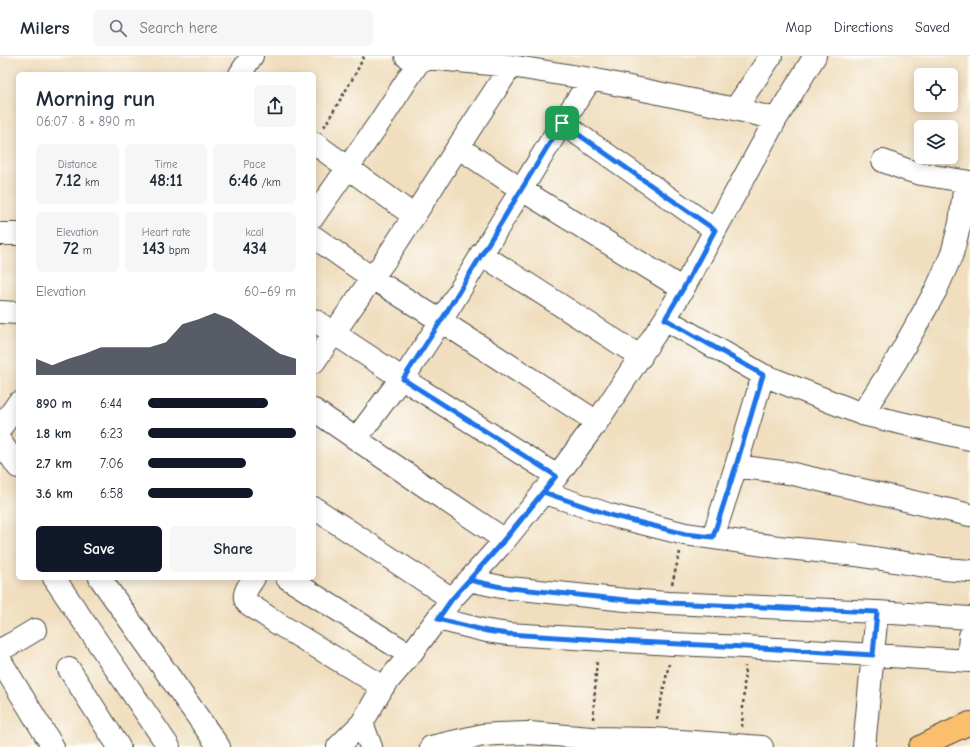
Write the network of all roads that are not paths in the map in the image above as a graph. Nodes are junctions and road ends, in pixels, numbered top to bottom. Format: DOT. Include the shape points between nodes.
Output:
graph roads {
  1 [pos="252,56"];
  2 [pos="771,56"];
  3 [pos="815,56"];
  4 [pos="414,57"];
  5 [pos="511,66"];
  6 [pos="241,72"];
  7 [pos="591,79"];
  8 [pos="735,109"];
  9 [pos="776,119"];
  10 [pos="562,123"];
  11 [pos="316,145"];
  12 [pos="458,147"];
  13 [pos="883,161"];
  14 [pos="348,168"];
  15 [pos="968,182"];
  16 [pos="522,190"];
  17 [pos="316,213"];
  18 [pos="414,216"];
  19 [pos="715,230"];
  20 [pos="0,234"];
  21 [pos="16,234"];
  22 [pos="316,238"];
  23 [pos="481,254"];
  24 [pos="372,278"];
  25 [pos="683,289"];
  26 [pos="0,312"];
  27 [pos="16,313"];
  28 [pos="665,319"];
  29 [pos="316,321"];
  30 [pos="441,321"];
  31 [pos="335,333"];
  32 [pos="641,357"];
  33 [pos="316,359"];
  34 [pos="763,375"];
  35 [pos="403,379"];
  36 [pos="16,406"];
  37 [pos="316,411"];
  38 [pos="862,414"];
  39 [pos="597,422"];
  40 [pos="0,429"];
  41 [pos="970,439"];
  42 [pos="356,440"];
  43 [pos="0,441"];
  44 [pos="16,463"];
  45 [pos="736,466"];
  46 [pos="550,484"];
  47 [pos="316,509"];
  48 [pos="970,515"];
  49 [pos="713,537"];
  50 [pos="505,540"];
  51 [pos="970,571"];
  52 [pos="55,580"];
  53 [pos="101,580"];
  54 [pos="253,580"];
  55 [pos="290,580"];
  56 [pos="469,580"];
  57 [pos="452,599"];
  58 [pos="877,612"];
  59 [pos="970,618"];
  60 [pos="438,619"];
  61 [pos="36,630"];
  62 [pos="970,636"];
  63 [pos="0,650"];
  64 [pos="410,655"];
  65 [pos="873,655"];
  66 [pos="0,660"];
  67 [pos="969,661"];
  68 [pos="69,669"];
  69 [pos="383,687"];
  70 [pos="362,723"];
  71 [pos="970,723"];
  72 [pos="530,740"];
  73 [pos="462,743"];
  74 [pos="752,746"];
  75 [pos="53,747"];
  76 [pos="119,747"];
  77 [pos="169,747"];
  78 [pos="219,747"];
  79 [pos="338,747"];
  80 [pos="371,747"];
  81 [pos="431,747"];
  82 [pos="864,747"];
  83 [pos="920,747"];
  1 -- 6 [label="street"];
  2 -- 8 [label="street"];
  3 -- 9 [label="street"];
  4 -- 5 [label="street"];
  4 -- 14 [label="street" via="380,124"];
  5 -- 7 [label="street"];
  5 -- 12 [label="street"];
  7 -- 8 [label="street"];
  7 -- 10 [label="street"];
  8 -- 9 [label="street"];
  9 -- 19 [label="street"];
  10 -- 16 [label="street"];
  10 -- 19 [label="street"];
  11 -- 14 [label="street"];
  12 -- 16 [label="street"];
  12 -- 18 [label="street"];
  13 -- 15 [label="street" via="921,174"];
  14 -- 17 [label="street"];
  14 -- 18 [label="street"];
  15 -- 38 [label="street" via="952,254 936,290 895,363"];
  16 -- 23 [label="street"];
  16 -- 25 [label="street"];
  18 -- 24 [label="street"];
  19 -- 25 [label="street"];
  20 -- 21 [label="street"];
  22 -- 24 [label="street"];
  23 -- 30 [label="street"];
  23 -- 32 [label="street"];
  24 -- 30 [label="street"];
  24 -- 31 [label="street"];
  25 -- 28 [label="street"];
  26 -- 27 [label="street"];
  28 -- 32 [label="street"];
  28 -- 34 [label="street"];
  29 -- 31 [label="street"];
  30 -- 35 [label="street"];
  30 -- 39 [label="street"];
  31 -- 33 [label="street"];
  31 -- 35 [label="street"];
  32 -- 39 [label="street"];
  34 -- 38 [label="street"];
  34 -- 45 [label="street"];
  35 -- 42 [label="street"];
  35 -- 46 [label="street"];
  36 -- 40 [label="street"];
  37 -- 42 [label="street"];
  38 -- 41 [label="street"];
  39 -- 46 [label="street"];
  42 -- 50 [label="street"];
  43 -- 44 [label="street"];
  45 -- 48 [label="street" via="789,473"];
  45 -- 49 [label="street"];
  46 -- 49 [label="street" via="610,515 685,534"];
  46 -- 50 [label="street"];
  47 -- 57 [label="street"];
  49 -- 51 [label="street"];
  50 -- 56 [label="street"];
  52 -- 77 [label="street"];
  53 -- 78 [label="street"];
  54 -- 69 [label="street" via="244,595 247,603"];
  55 -- 64 [label="street"];
  56 -- 57 [label="street"];
  56 -- 58 [label="street" via="501,587 626,600"];
  57 -- 60 [label="street"];
  58 -- 59 [label="street"];
  58 -- 65 [label="street"];
  60 -- 64 [label="street"];
  60 -- 65 [label="street" via="508,634"];
  61 -- 63 [label="street"];
  62 -- 67 [label="street"];
  64 -- 69 [label="street"];
  65 -- 67 [label="street"];
  65 -- 82 [label="street"];
  66 -- 75 [label="street"];
  68 -- 76 [label="street"];
  69 -- 70 [label="street"];
  70 -- 79 [label="street"];
  70 -- 80 [label="street"];
  71 -- 83 [label="main road"];
  72 -- 73 [label="street" via="497,734 483,735"];
  72 -- 74 [label="street" via="546,734"];
  73 -- 81 [label="street"];
}
